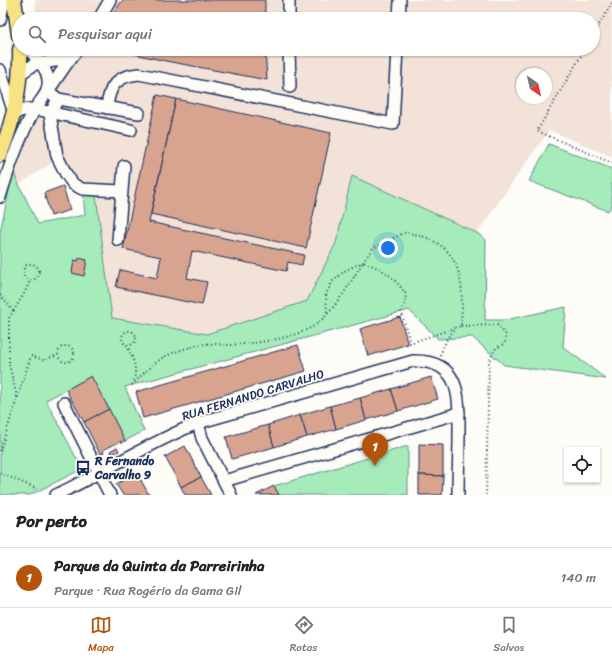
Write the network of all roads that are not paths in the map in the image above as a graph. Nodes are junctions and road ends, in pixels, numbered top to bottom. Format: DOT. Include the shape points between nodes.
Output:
graph roads {
  1 [pos="4,0"];
  2 [pos="14,0"];
  3 [pos="110,0"];
  4 [pos="289,0"];
  5 [pos="400,0"];
  6 [pos="17,12"];
  7 [pos="103,12"];
  8 [pos="289,12"];
  9 [pos="399,12"];
  10 [pos="0,20"];
  11 [pos="20,56"];
  12 [pos="36,56"];
  13 [pos="69,56"];
  14 [pos="72,56"];
  15 [pos="289,56"];
  16 [pos="397,56"];
  17 [pos="41,63"];
  18 [pos="0,70"];
  19 [pos="21,73"];
  20 [pos="290,87"];
  21 [pos="48,91"];
  22 [pos="58,100"];
  23 [pos="107,108"];
  24 [pos="35,109"];
  25 [pos="14,113"];
  26 [pos="139,113"];
  27 [pos="50,114"];
  28 [pos="131,130"];
  29 [pos="0,155"];
  30 [pos="124,166"];
  31 [pos="121,191"];
  32 [pos="0,197"];
  33 [pos="118,240"];
  34 [pos="64,403"];
  35 [pos="459,412"];
  36 [pos="198,423"];
  37 [pos="99,474"];
  38 [pos="224,480"];
  39 [pos="56,495"];
  40 [pos="110,495"];
  41 [pos="231,495"];
  42 [pos="458,495"];
  1 -- 10 [label="street"];
  2 -- 6 [label="main road"];
  3 -- 7 [label="street"];
  4 -- 8 [label="street"];
  5 -- 9 [label="street"];
  11 -- 19 [label="main road"];
  12 -- 17 [label="street"];
  13 -- 17 [label="street" via="58,62"];
  14 -- 21 [label="street"];
  15 -- 20 [label="street"];
  16 -- 23 [label="street" via="393,124 139,74 125,75 116,81 108,97"];
  17 -- 19 [label="street"];
  17 -- 21 [label="street" via="48,76"];
  18 -- 25 [label="street"];
  19 -- 25 [label="main road"];
  21 -- 22 [label="street"];
  21 -- 24 [label="street"];
  22 -- 23 [label="street"];
  22 -- 27 [label="street"];
  23 -- 26 [label="street"];
  24 -- 25 [label="street"];
  24 -- 27 [label="street"];
  24 -- 32 [label="street" via="15,150"];
  25 -- 29 [label="main road"];
  27 -- 28 [label="street"];
  27 -- 31 [label="street" via="57,156 73,184 82,189"];
  30 -- 31 [label="street"];
  31 -- 33 [label="street"];
  34 -- 37 [label="street"];
  35 -- 36 [label="street, RUA FERNANDO CARVALHO" via="454,382 440,367 426,361 413,361"];
  35 -- 38 [label="street"];
  35 -- 42 [label="street"];
  36 -- 37 [label="street, RUA FERNANDO CARVALHO" via="178,431"];
  36 -- 38 [label="street" via="202,438"];
  37 -- 39 [label="street, RUA FERNANDO CARVALHO"];
  37 -- 40 [label="street"];
  38 -- 41 [label="street"];
}
